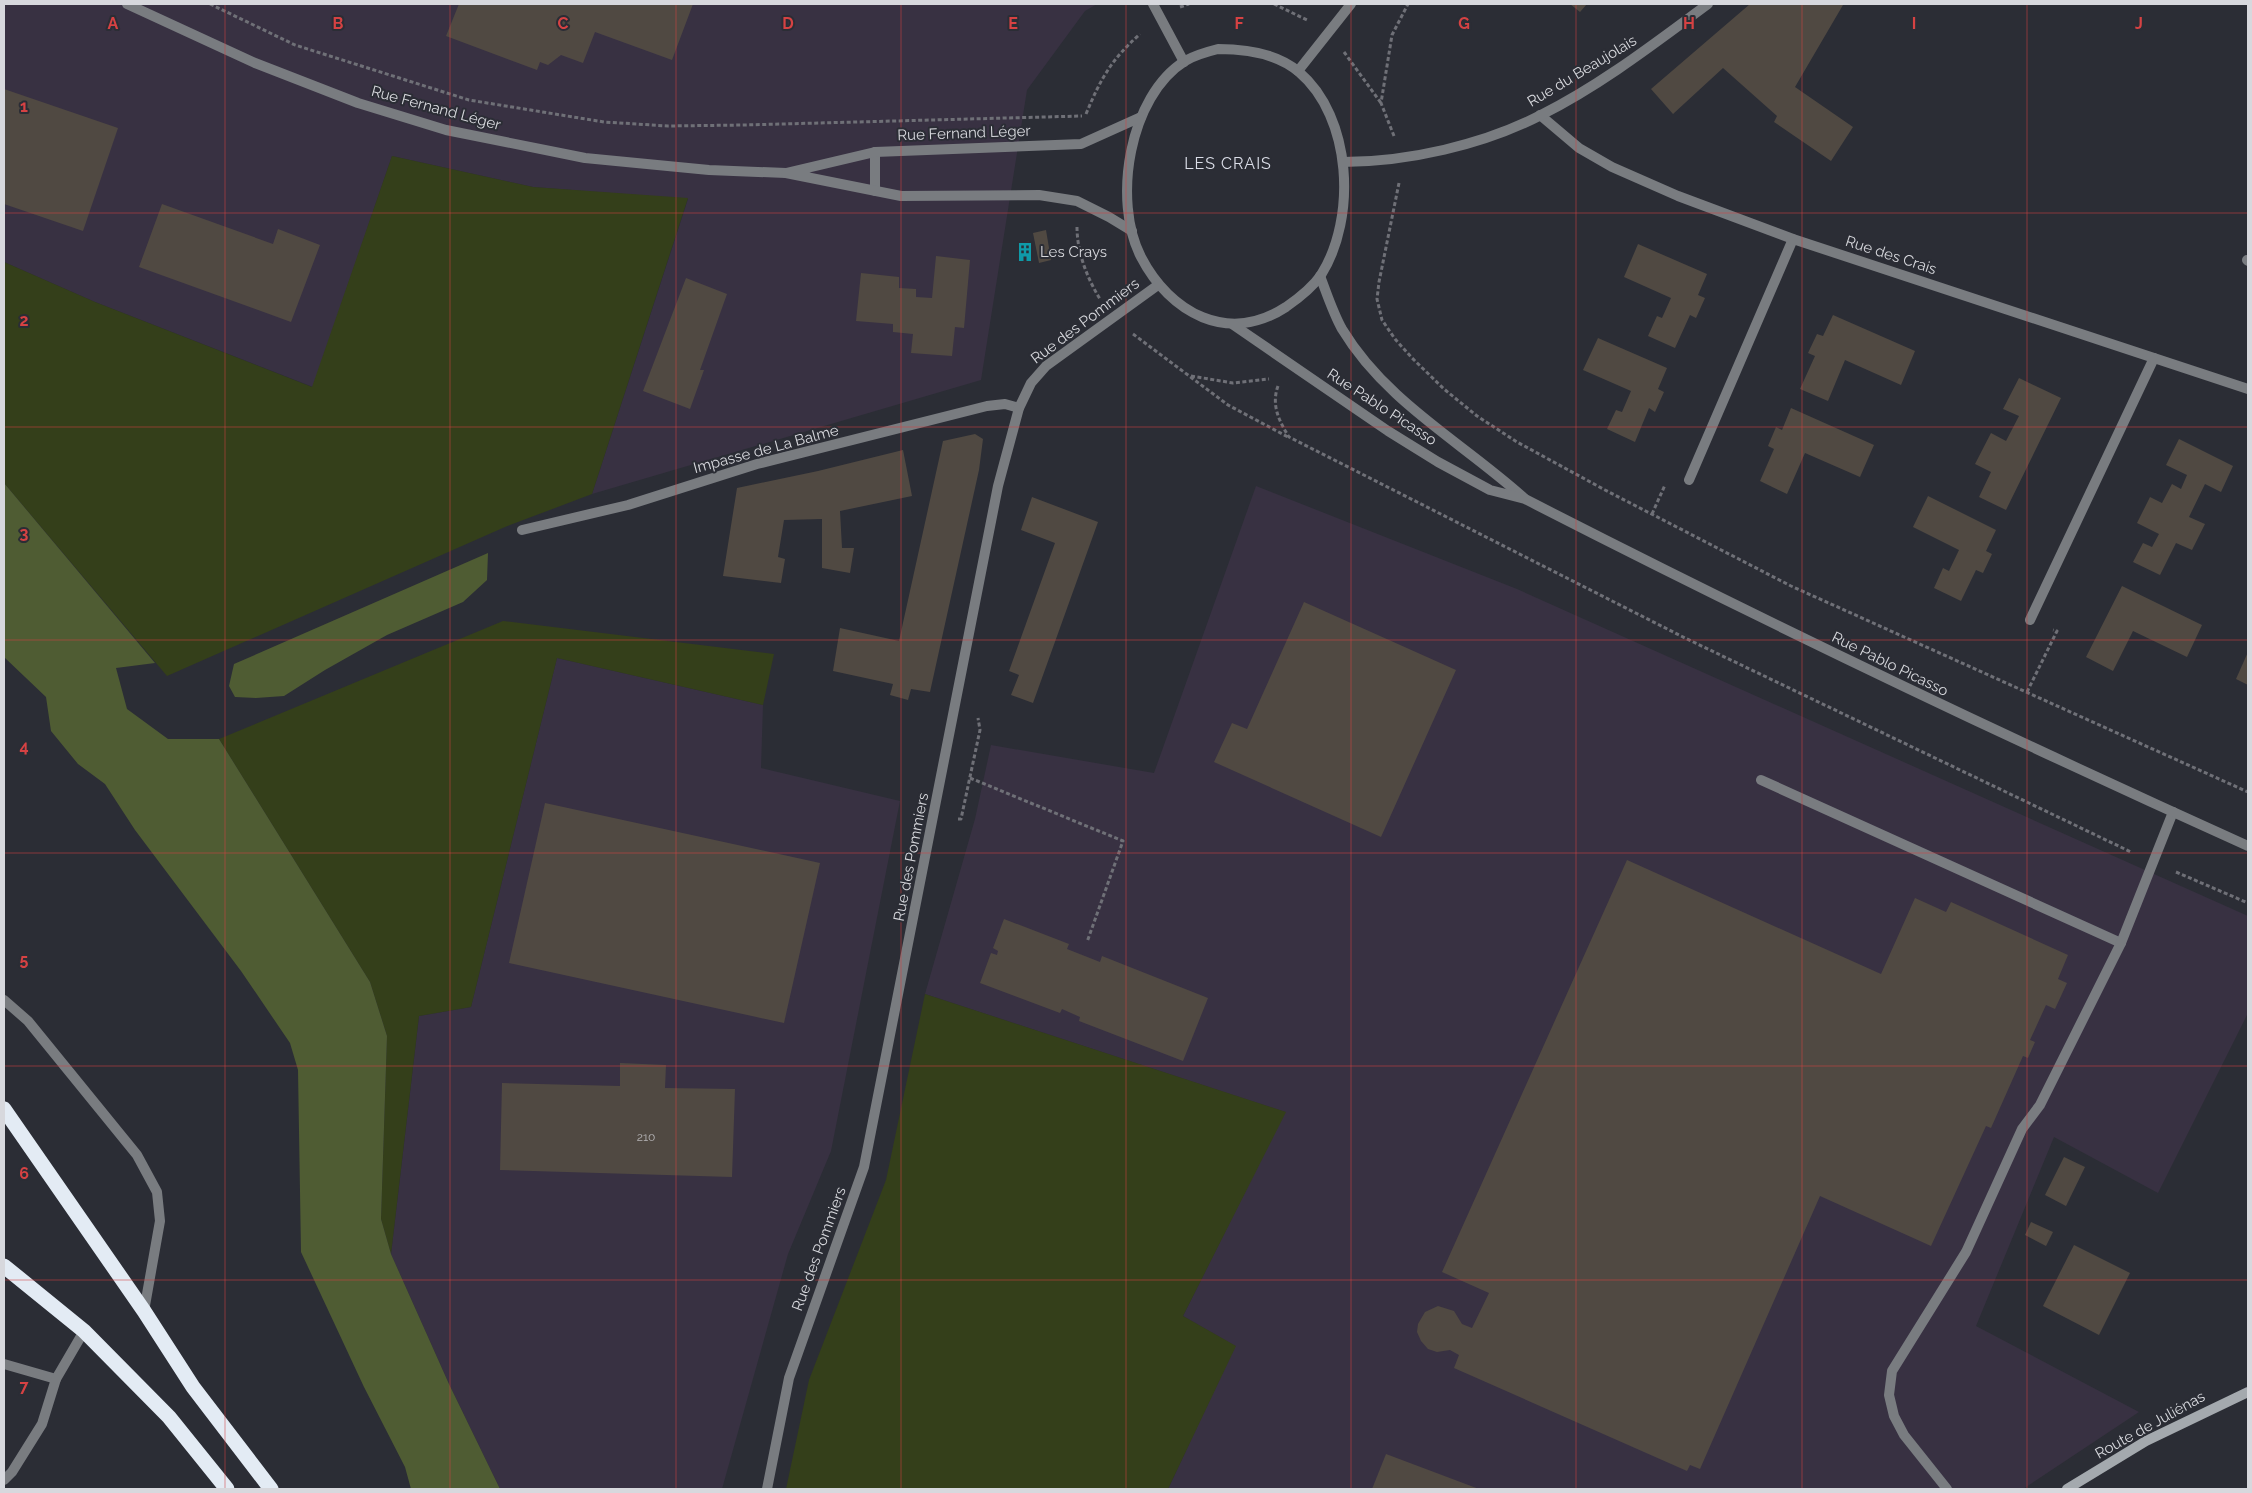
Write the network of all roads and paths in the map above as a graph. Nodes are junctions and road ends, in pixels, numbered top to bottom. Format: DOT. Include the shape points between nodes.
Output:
graph roads {
  1 [pos="128,4"];
  2 [pos="210,4"];
  3 [pos="1153,4"];
  4 [pos="1351,4"];
  5 [pos="1408,4"];
  6 [pos="1708,4"];
  7 [pos="1184,62"];
  8 [pos="1298,71"];
  9 [pos="1085,116"];
  10 [pos="1540,116"];
  11 [pos="1141,117"];
  12 [pos="1394,138"];
  13 [pos="875,152"];
  14 [pos="1343,162"];
  15 [pos="786,173"];
  16 [pos="1400,181"];
  17 [pos="875,192"];
  18 [pos="1132,231"];
  19 [pos="1793,239"];
  20 [pos="1320,276"];
  21 [pos="1158,285"];
  22 [pos="1232,324"];
  23 [pos="1127,331"];
  24 [pos="2154,358"];
  25 [pos="1190,375"];
  26 [pos="1274,378"];
  27 [pos="1280,383"];
  28 [pos="2248,389"];
  29 [pos="1019,408"];
  30 [pos="1289,437"];
  31 [pos="1689,480"];
  32 [pos="1524,499"];
  33 [pos="522,530"];
  34 [pos="2030,620"];
  35 [pos="2027,692"];
  36 [pos="970,778"];
  37 [pos="1761,780"];
  38 [pos="2248,792"];
  39 [pos="2173,812"];
  40 [pos="2248,846"];
  41 [pos="2152,862"];
  42 [pos="2248,903"];
  43 [pos="1087,942"];
  44 [pos="2121,943"];
  45 [pos="4,1000"];
  46 [pos="4,1109"];
  47 [pos="4,1266"];
  48 [pos="144,1311"];
  49 [pos="84,1331"];
  50 [pos="4,1364"];
  51 [pos="56,1379"];
  52 [pos="2248,1392"];
  53 [pos="4,1480"];
  54 [pos="227,1489"];
  55 [pos="271,1489"];
  56 [pos="767,1489"];
  57 [pos="1947,1489"];
  58 [pos="2067,1489"];
  1 -- 15 [label="street, Rue Fernand Léger" via="255,63 358,103 446,130 585,158 709,170"];
  2 -- 9 [label="path" via="295,45 469,100 604,122 668,126"];
  3 -- 7 [label="street"];
  4 -- 8 [label="street"];
  5 -- 12 [label="path" via="1392,35 1381,103"];
  6 -- 10 [label="street, Rue du Beaujolais" via="1647,49"];
  7 -- 8 [label="street" via="1201,53 1239,49 1259,52"];
  7 -- 11 [label="street" via="1158,87"];
  8 -- 14 [label="street" via="1326,104"];
  10 -- 14 [label="street, Rue du Beaujolais" via="1507,130 1436,151 1399,158"];
  10 -- 19 [label="street, Rue des Crais" via="1579,148 1612,167 1678,196"];
  11 -- 13 [label="street, Rue Fernand Léger" via="1081,144"];
  11 -- 18 [label="street" via="1128,172"];
  13 -- 15 [label="street, Rue Fernand Léger"];
  13 -- 17 [label="street"];
  14 -- 20 [label="street" via="1344,197 1340,225 1329,260"];
  15 -- 17 [label="street, Rue Fernand Léger"];
  16 -- 35 [label="path" via="1377,299 1382,320 1395,339 1444,390 1517,442 1790,586"];
  17 -- 18 [label="street, Rue Fernand Léger" via="901,196 1039,195 1077,201"];
  18 -- 21 [label="street" via="1137,250"];
  19 -- 24 [label="street, Rue des Crais"];
  19 -- 31 [label="street"];
  20 -- 22 [label="street" via="1276,314"];
  20 -- 32 [label="street, Rue Pablo Picasso" via="1342,328 1384,384"];
  21 -- 22 [label="street" via="1173,301 1190,312 1210,321"];
  21 -- 29 [label="street, Rue des Pommiers" via="1046,366 1031,383"];
  22 -- 32 [label="street, Rue Pablo Picasso" via="1438,462 1490,490"];
  23 -- 25 [label="path" via="1140,337"];
  24 -- 28 [label="street, Rue des Crais"];
  24 -- 34 [label="street"];
  25 -- 26 [label="path" via="1233,383"];
  25 -- 30 [label="path" via="1228,405"];
  27 -- 30 [label="path" via="1275,400 1276,412"];
  29 -- 33 [label="street, Impasse de La Balme" via="1005,404 987,406 757,464 628,505"];
  29 -- 56 [label="street, Rue des Pommiers" via="998,486 864,1167 789,1378"];
  30 -- 41 [label="path" via="1685,638"];
  32 -- 39 [label="street, Rue Pablo Picasso" via="1762,619"];
  34 -- 35 [label="path" via="2057,631"];
  35 -- 38 [label="path"];
  36 -- 43 [label="path" via="1123,841"];
  37 -- 44 [label="street"];
  39 -- 40 [label="street, Rue Pablo Picasso"];
  39 -- 41 [label="street"];
  41 -- 42 [label="path"];
  41 -- 44 [label="street"];
  44 -- 57 [label="street" via="2040,1105 2022,1129 1966,1252 1892,1371 1889,1395 1894,1416 1904,1435"];
  45 -- 48 [label="street" via="28,1021 137,1155 157,1192 160,1221"];
  46 -- 48 [label="highway"];
  47 -- 49 [label="highway"];
  48 -- 55 [label="highway" via="193,1387"];
  49 -- 51 [label="street"];
  49 -- 54 [label="highway" via="169,1417"];
  50 -- 51 [label="street"];
  51 -- 53 [label="street" via="42,1424"];
  52 -- 58 [label="main road, Route de Juliénas" via="2146,1441"];
}
